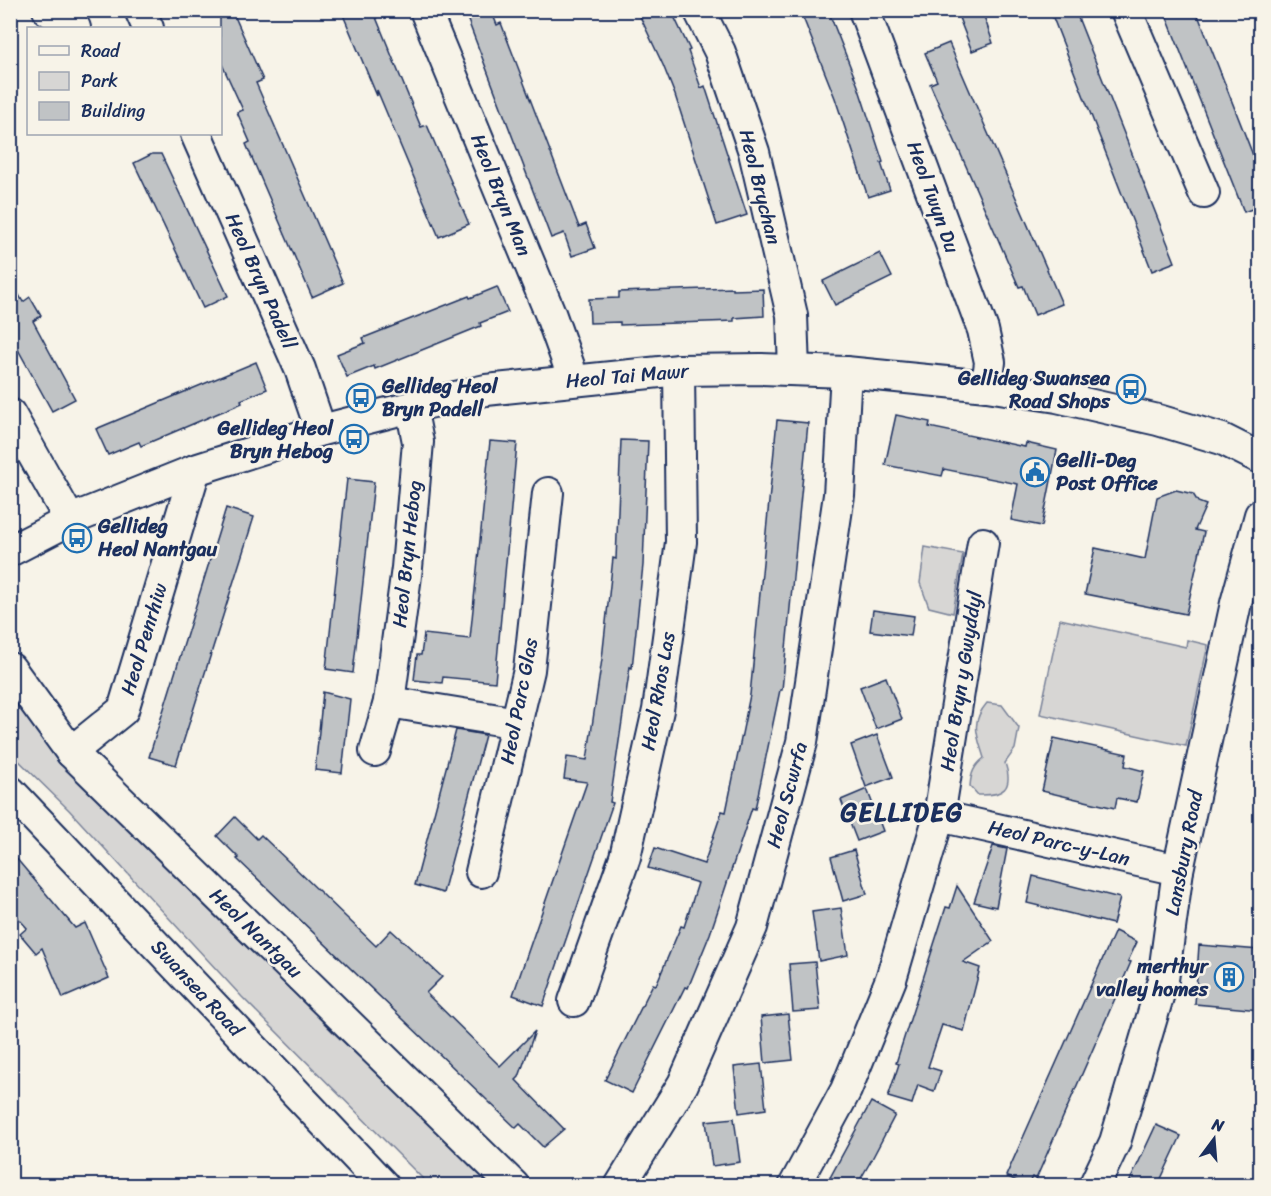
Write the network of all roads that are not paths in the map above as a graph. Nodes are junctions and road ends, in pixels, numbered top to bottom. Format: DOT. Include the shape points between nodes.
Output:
graph roads {
  1 [pos="48,10"];
  2 [pos="140,10"];
  3 [pos="425,10"];
  4 [pos="699,10"];
  5 [pos="1125,10"];
  6 [pos="868,12"];
  7 [pos="74,27"];
  8 [pos="148,27"];
  9 [pos="195,135"];
  10 [pos="1204,193"];
  11 [pos="679,370"];
  12 [pos="794,370"];
  13 [pos="846,372"];
  14 [pos="569,381"];
  15 [pos="987,386"];
  16 [pos="411,407"];
  17 [pos="10,414"];
  18 [pos="318,431"];
  19 [pos="1260,458"];
  20 [pos="195,470"];
  21 [pos="548,493"];
  22 [pos="1260,515"];
  23 [pos="70,520"];
  24 [pos="983,543"];
  25 [pos="10,551"];
  26 [pos="10,668"];
  27 [pos="389,702"];
  28 [pos="517,723"];
  29 [pos="375,751"];
  30 [pos="71,752"];
  31 [pos="10,791"];
  32 [pos="939,816"];
  33 [pos="1179,870"];
  34 [pos="481,872"];
  35 [pos="574,1001"];
  36 [pos="384,1185"];
  37 [pos="514,1185"];
  38 [pos="620,1185"];
  39 [pos="794,1185"];
  40 [pos="1094,1185"];
  1 -- 7 [label="street"];
  2 -- 8 [label="street"];
  3 -- 14 [label="street, Heol Bryn Man" via="550,313 569,366"];
  4 -- 12 [label="street, Heol Brychan" via="720,52 754,152 792,315"];
  5 -- 10 [label="street"];
  6 -- 15 [label="street, Heol Twyn Du" via="983,330 990,362"];
  9 -- 18 [label="street, Heol Bryn Padell" via="300,369"];
  11 -- 12 [label="street, Heol Tai Mawr"];
  11 -- 14 [label="street, Heol Tai Mawr"];
  11 -- 35 [label="street, Heol Rhos Las" via="681,542 658,710 625,857"];
  12 -- 13 [label="street, Heol Tai Mawr"];
  13 -- 15 [label="street, Heol Tai Mawr"];
  13 -- 38 [label="street, Heol Scwrfa" via="839,495 802,742 752,927 682,1084"];
  14 -- 16 [label="street, Heol Tai Mawr" via="486,390"];
  15 -- 19 [label="street, Heol Tai Mawr" via="1158,420 1222,440"];
  16 -- 18 [label="street, Heol Tai Mawr"];
  16 -- 27 [label="street, Heol Bryn Hebog" via="418,441 407,568"];
  17 -- 23 [label="street"];
  18 -- 20 [label="street, Heol Tai Mawr"];
  20 -- 23 [label="street, Heol Tai Mawr"];
  20 -- 30 [label="street, Heol Penrhiw" via="123,710"];
  21 -- 28 [label="street, Heol Parc Glas" via="529,670"];
  22 -- 33 [label="street, Lansbury Road" via="1236,603"];
  23 -- 25 [label="street, Heol Tai Mawr"];
  24 -- 32 [label="street, Heol Bryn y Gwyddyl"];
  26 -- 30 [label="street, Heol Nantgau"];
  27 -- 28 [label="street"];
  27 -- 29 [label="street, Heol Bryn Hebog"];
  28 -- 34 [label="street, Heol Parc Glas"];
  30 -- 37 [label="street, Heol Nantgau"];
  31 -- 36 [label="street, Swansea Road"];
  32 -- 33 [label="street, Heol Parc-y-Lan"];
  32 -- 39 [label="street, Heol Bryn y Gwyddyl" via="891,979 846,1090"];
  33 -- 40 [label="street, Lansbury Road" via="1163,980 1115,1142"];
}
